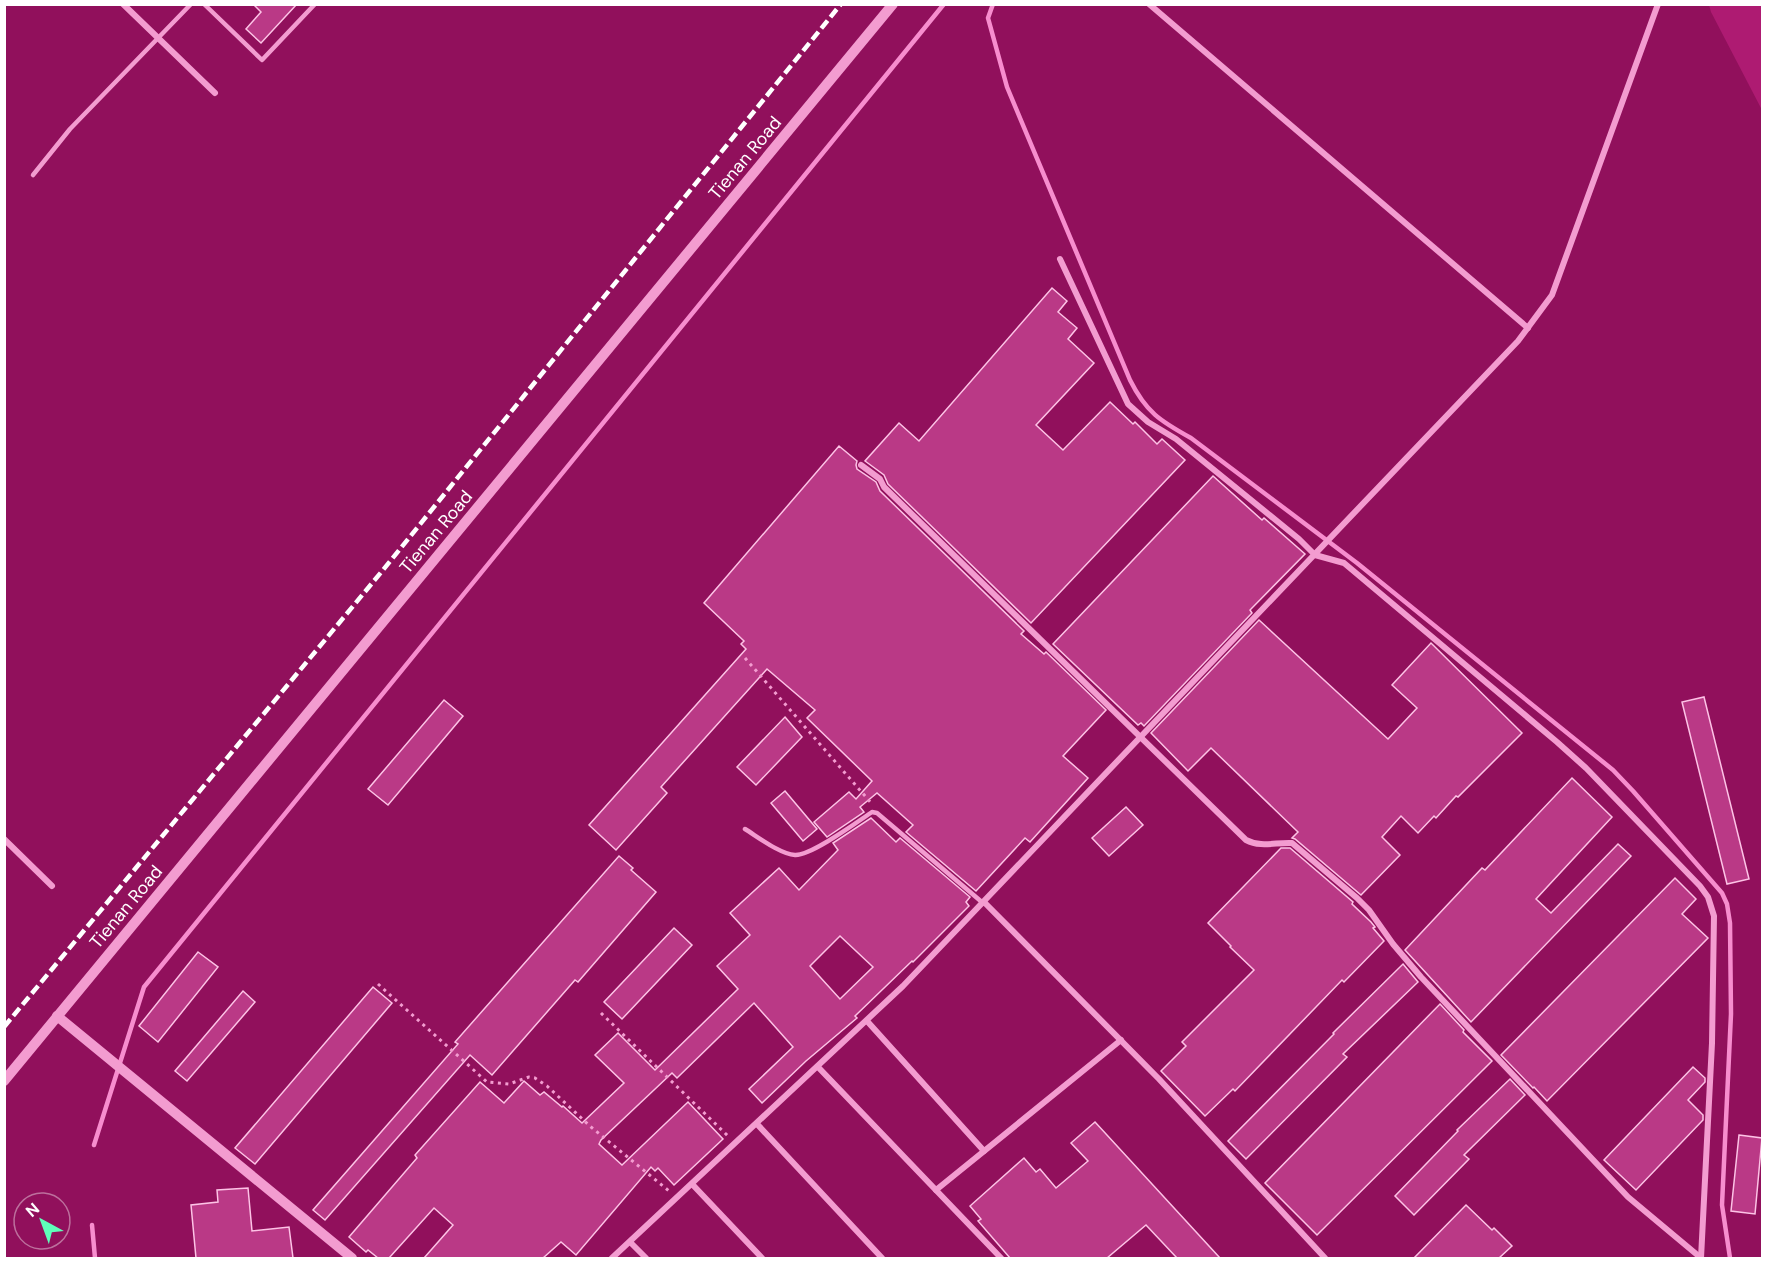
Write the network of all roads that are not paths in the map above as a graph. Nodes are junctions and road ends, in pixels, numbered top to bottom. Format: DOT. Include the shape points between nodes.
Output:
graph roads {
  1 [pos="123,4"];
  2 [pos="191,4"];
  3 [pos="204,4"];
  4 [pos="315,4"];
  5 [pos="893,4"];
  6 [pos="1149,4"];
  7 [pos="1658,4"];
  8 [pos="159,39"];
  9 [pos="215,93"];
  10 [pos="33,175"];
  11 [pos="1060,259"];
  12 [pos="1528,328"];
  13 [pos="861,465"];
  14 [pos="1315,555"];
  15 [pos="1142,738"];
  16 [pos="745,829"];
  17 [pos="4,839"];
  18 [pos="52,886"];
  19 [pos="983,902"];
  20 [pos="57,1016"];
  21 [pos="867,1021"];
  22 [pos="1121,1040"];
  23 [pos="818,1067"];
  24 [pos="4,1081"];
  25 [pos="757,1124"];
  26 [pos="984,1151"];
  27 [pos="692,1184"];
  28 [pos="936,1190"];
  29 [pos="630,1242"];
  30 [pos="352,1258"];
  31 [pos="612,1258"];
  32 [pos="645,1258"];
  33 [pos="762,1258"];
  34 [pos="882,1258"];
  35 [pos="1001,1258"];
  36 [pos="1325,1258"];
  37 [pos="1701,1258"];
  1 -- 8 [label="street"];
  2 -- 8 [label="lane"];
  3 -- 4 [label="lane" via="262,60"];
  5 -- 20 [label="street, Tienan Road"];
  6 -- 12 [label="street"];
  7 -- 12 [label="street" via="1552,295"];
  8 -- 9 [label="street"];
  8 -- 10 [label="lane" via="70,129"];
  11 -- 14 [label="street" via="1128,404 1185,446"];
  12 -- 14 [label="street"];
  13 -- 15 [label="street" via="880,479"];
  14 -- 15 [label="street"];
  14 -- 37 [label="street" via="1344,563 1557,742 1708,897 1714,916 1712,1042"];
  15 -- 19 [label="street"];
  15 -- 37 [label="street" via="1246,840 1257,845 1292,843 1357,898 1422,977 1628,1197"];
  16 -- 19 [label="lane" via="796,855 816,848 872,812 877,813"];
  17 -- 18 [label="street"];
  19 -- 21 [label="street"];
  19 -- 22 [label="street"];
  20 -- 24 [label="street, Tienan Road"];
  20 -- 30 [label="street"];
  21 -- 23 [label="street"];
  21 -- 26 [label="street"];
  22 -- 26 [label="street"];
  22 -- 36 [label="street"];
  23 -- 25 [label="street"];
  23 -- 28 [label="street"];
  25 -- 27 [label="street"];
  25 -- 34 [label="street"];
  26 -- 28 [label="street"];
  27 -- 29 [label="street"];
  27 -- 33 [label="street"];
  28 -- 35 [label="street"];
  29 -- 31 [label="street"];
  29 -- 32 [label="street"];
}
